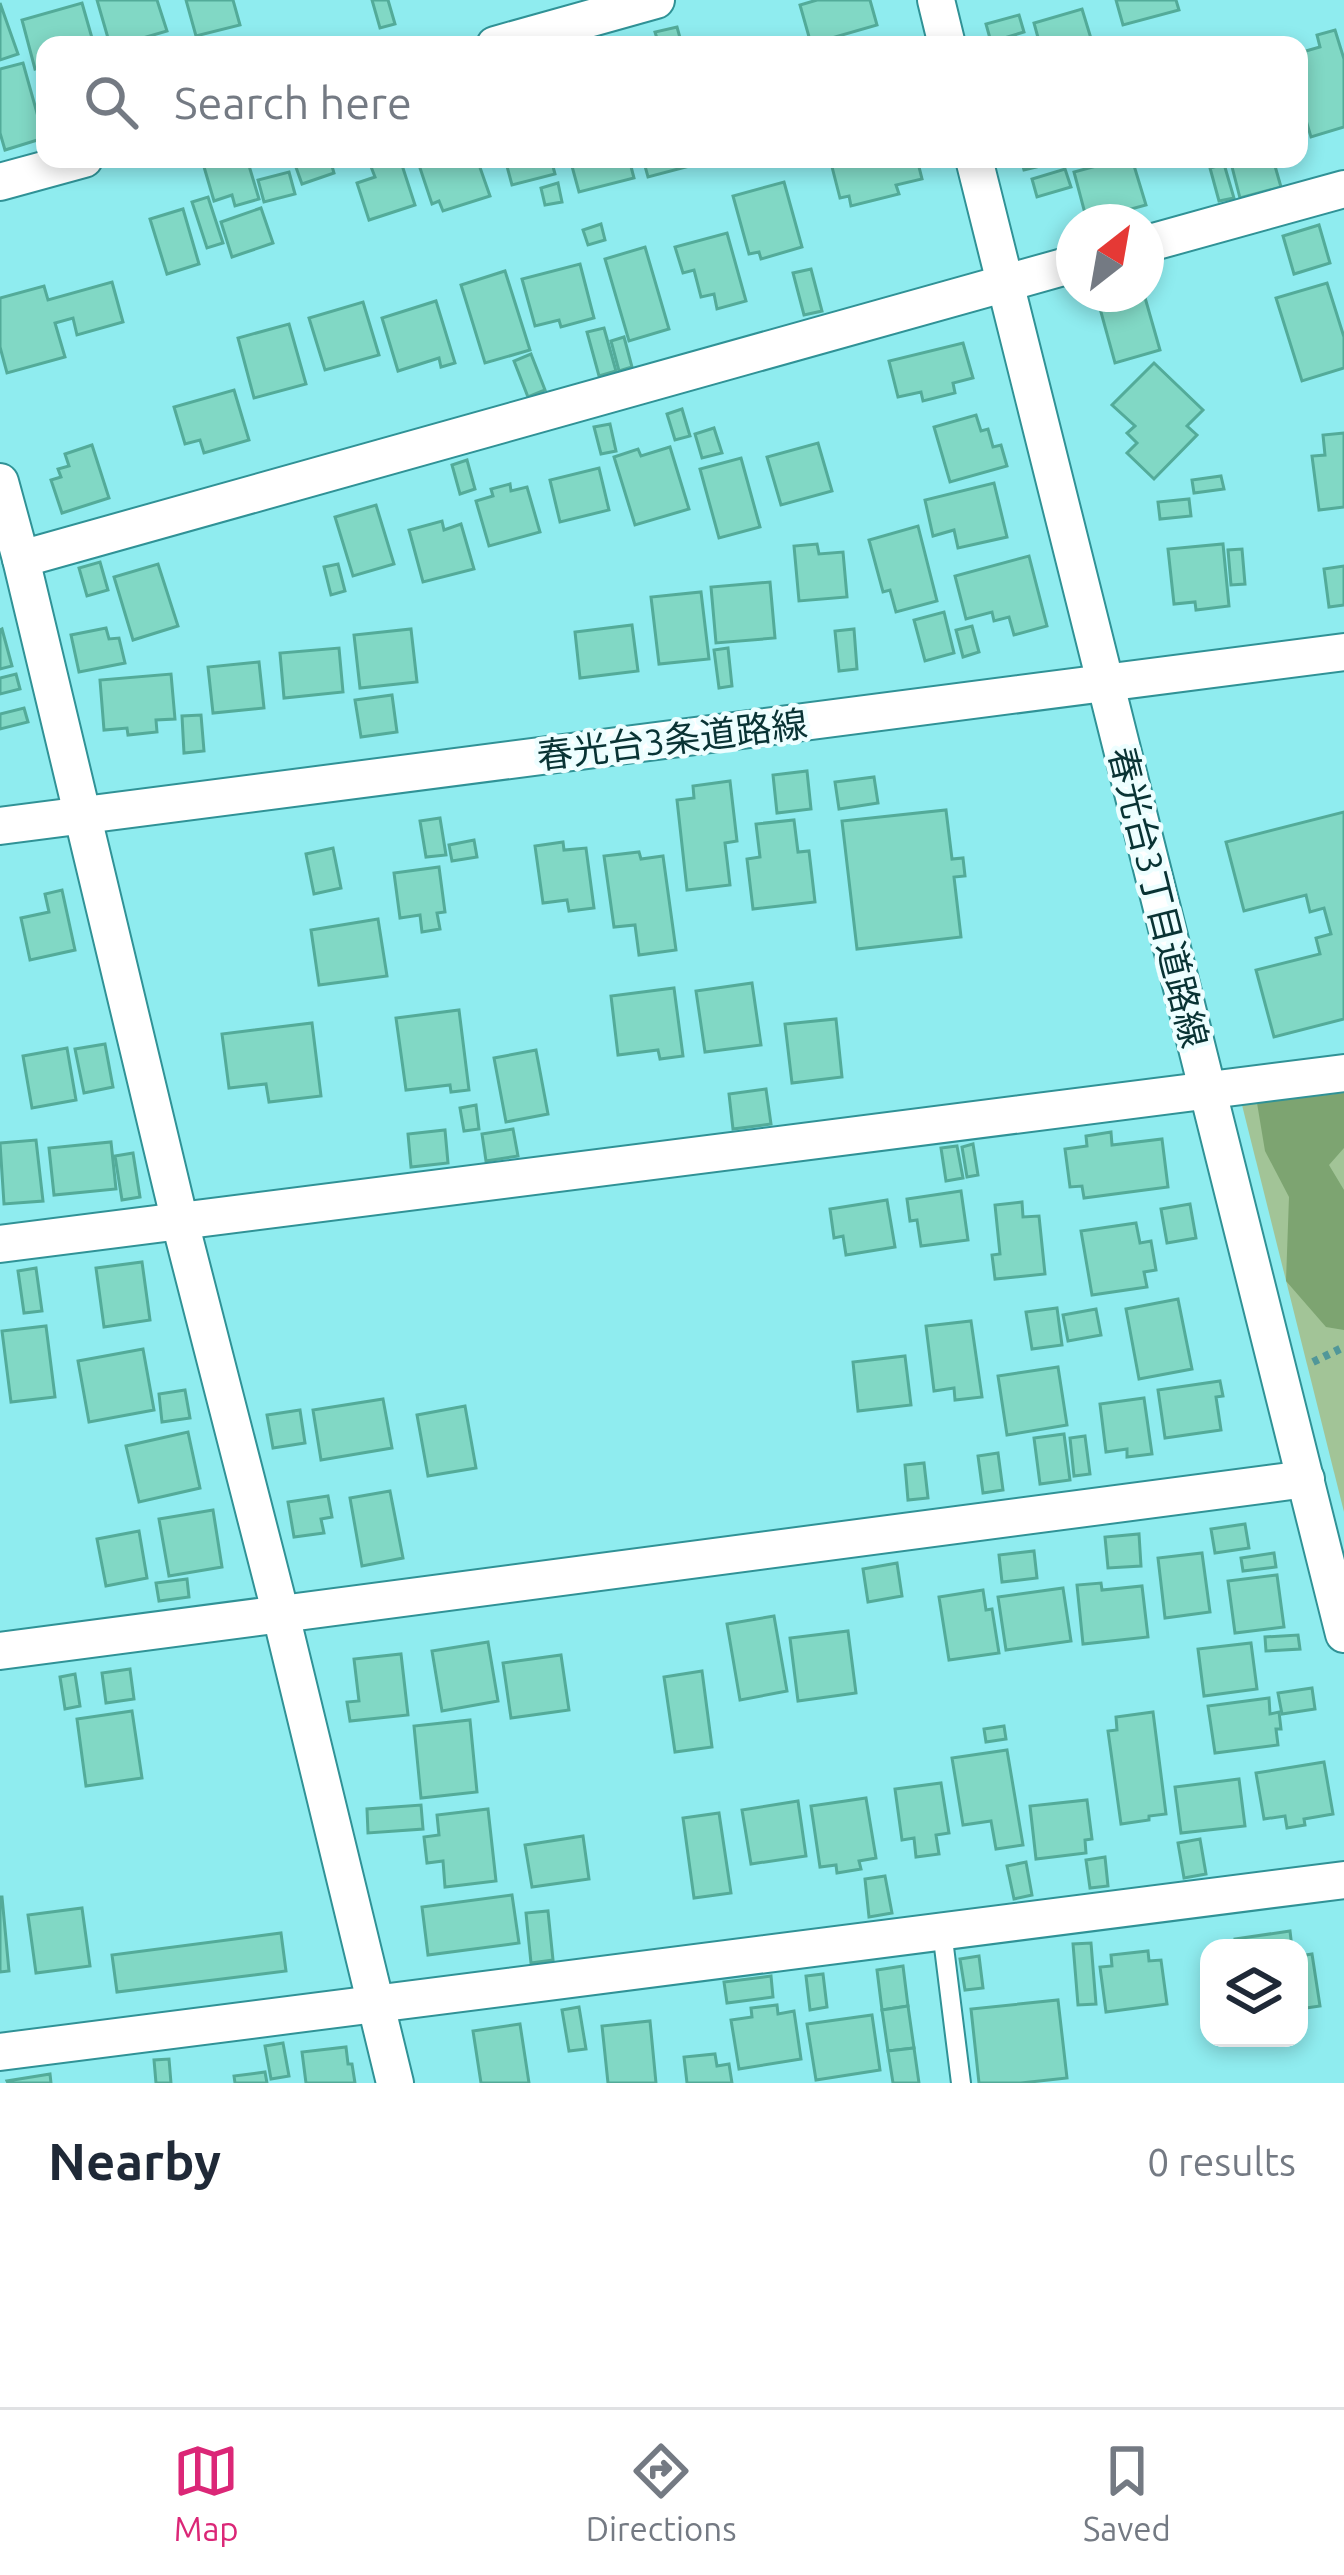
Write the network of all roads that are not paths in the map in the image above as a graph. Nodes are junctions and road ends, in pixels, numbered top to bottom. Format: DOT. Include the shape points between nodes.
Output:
graph roads {
  1 [pos="656,0"];
  2 [pos="936,0"];
  3 [pos="526,36"];
  4 [pos="945,36"];
  5 [pos="51,168"];
  6 [pos="976,168"];
  7 [pos="0,182"];
  8 [pos="1344,189"];
  9 [pos="1164,239"];
  10 [pos="1056,268"];
  11 [pos="1004,283"];
  12 [pos="0,482"];
  13 [pos="21,559"];
  14 [pos="1344,652"];
  15 [pos="1107,684"];
  16 [pos="83,815"];
  17 [pos="0,826"];
  18 [pos="1344,1073"];
  19 [pos="1206,1092"];
  20 [pos="180,1222"];
  21 [pos="0,1244"];
  22 [pos="1306,1479"];
  23 [pos="281,1615"];
  24 [pos="1344,1634"];
  25 [pos="0,1651"];
  26 [pos="1344,1880"];
  27 [pos="943,1931"];
  28 [pos="374,2003"];
  29 [pos="0,2052"];
  30 [pos="394,2083"];
  31 [pos="961,2083"];
  1 -- 3 [label="street"];
  2 -- 4 [label="street"];
  5 -- 7 [label="street"];
  6 -- 11 [label="street, 春光台3丁目道路線"];
  8 -- 9 [label="street"];
  10 -- 11 [label="street"];
  11 -- 13 [label="street"];
  11 -- 15 [label="street, 春光台3丁目道路線"];
  12 -- 13 [label="street"];
  13 -- 16 [label="street"];
  14 -- 15 [label="street, 春光台3条道路線"];
  15 -- 16 [label="street, 春光台3条道路線"];
  15 -- 19 [label="street, 春光台3丁目道路線"];
  16 -- 17 [label="street, 春光台3条道路線"];
  16 -- 20 [label="street"];
  18 -- 19 [label="street"];
  19 -- 20 [label="street"];
  19 -- 22 [label="street, 春光台3丁目道路線"];
  20 -- 21 [label="street"];
  20 -- 23 [label="street"];
  22 -- 23 [label="street"];
  22 -- 24 [label="street, 春光台3丁目道路線"];
  23 -- 25 [label="street"];
  23 -- 28 [label="street"];
  26 -- 27 [label="street"];
  27 -- 28 [label="street"];
  27 -- 31 [label="lane"];
  28 -- 29 [label="street"];
  28 -- 30 [label="street"];
}
